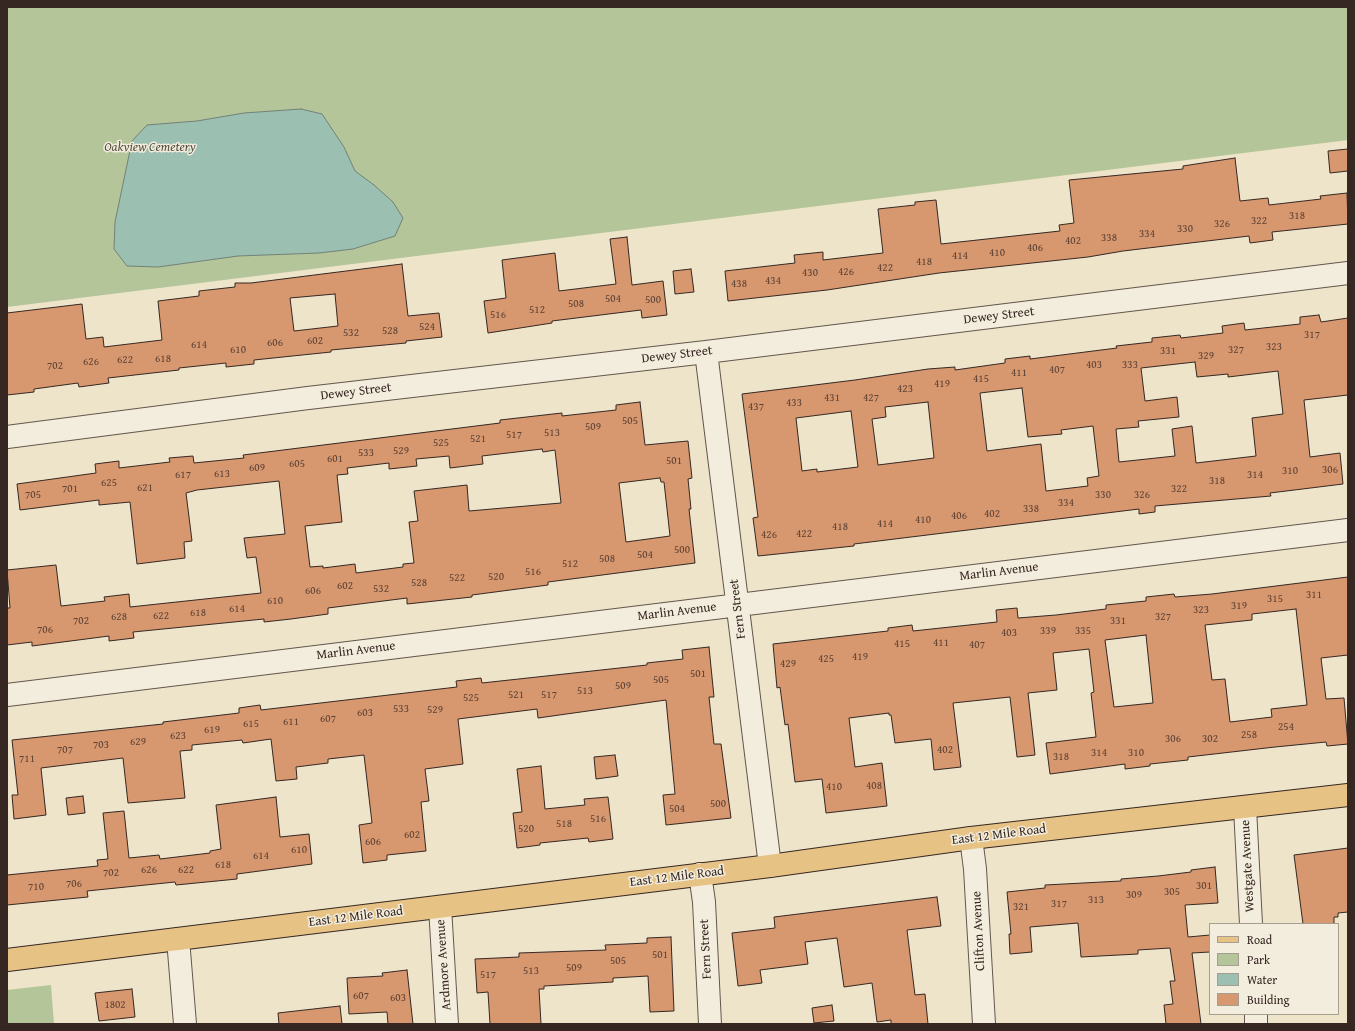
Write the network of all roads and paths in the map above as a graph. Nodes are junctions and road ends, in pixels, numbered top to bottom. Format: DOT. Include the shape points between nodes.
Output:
graph roads {
  1 [pos="1348,273"];
  2 [pos="706,352"];
  3 [pos="7,437"];
  4 [pos="1348,530"];
  5 [pos="737,604"];
  6 [pos="7,695"];
  7 [pos="1348,795"];
  8 [pos="1245,808"];
  9 [pos="971,838"];
  10 [pos="770,866"];
  11 [pos="700,874"];
  12 [pos="440,907"];
  13 [pos="1251,923"];
  14 [pos="178,939"];
  15 [pos="7,960"];
  16 [pos="184,1024"];
  17 [pos="447,1024"];
  18 [pos="710,1024"];
  19 [pos="984,1024"];
  1 -- 2 [label="street, Dewey Street"];
  2 -- 3 [label="street, Dewey Street" via="308,398"];
  2 -- 5 [label="street, Fern Street"];
  4 -- 5 [label="street, Marlin Avenue"];
  5 -- 6 [label="street, Marlin Avenue"];
  5 -- 10 [label="street, Fern Street"];
  7 -- 8 [label="main road, East 12 Mile Road"];
  8 -- 9 [label="main road, East 12 Mile Road"];
  8 -- 13 [label="street, Westgate Avenue"];
  9 -- 10 [label="main road, East 12 Mile Road"];
  9 -- 19 [label="street, Clifton Avenue" via="976,873"];
  10 -- 11 [label="main road, East 12 Mile Road"];
  11 -- 12 [label="main road, East 12 Mile Road"];
  11 -- 18 [label="street, Fern Street" via="704,902"];
  12 -- 14 [label="main road, East 12 Mile Road"];
  12 -- 17 [label="street, Ardmore Avenue"];
  14 -- 15 [label="main road, East 12 Mile Road"];
  14 -- 16 [label="street"];
}
